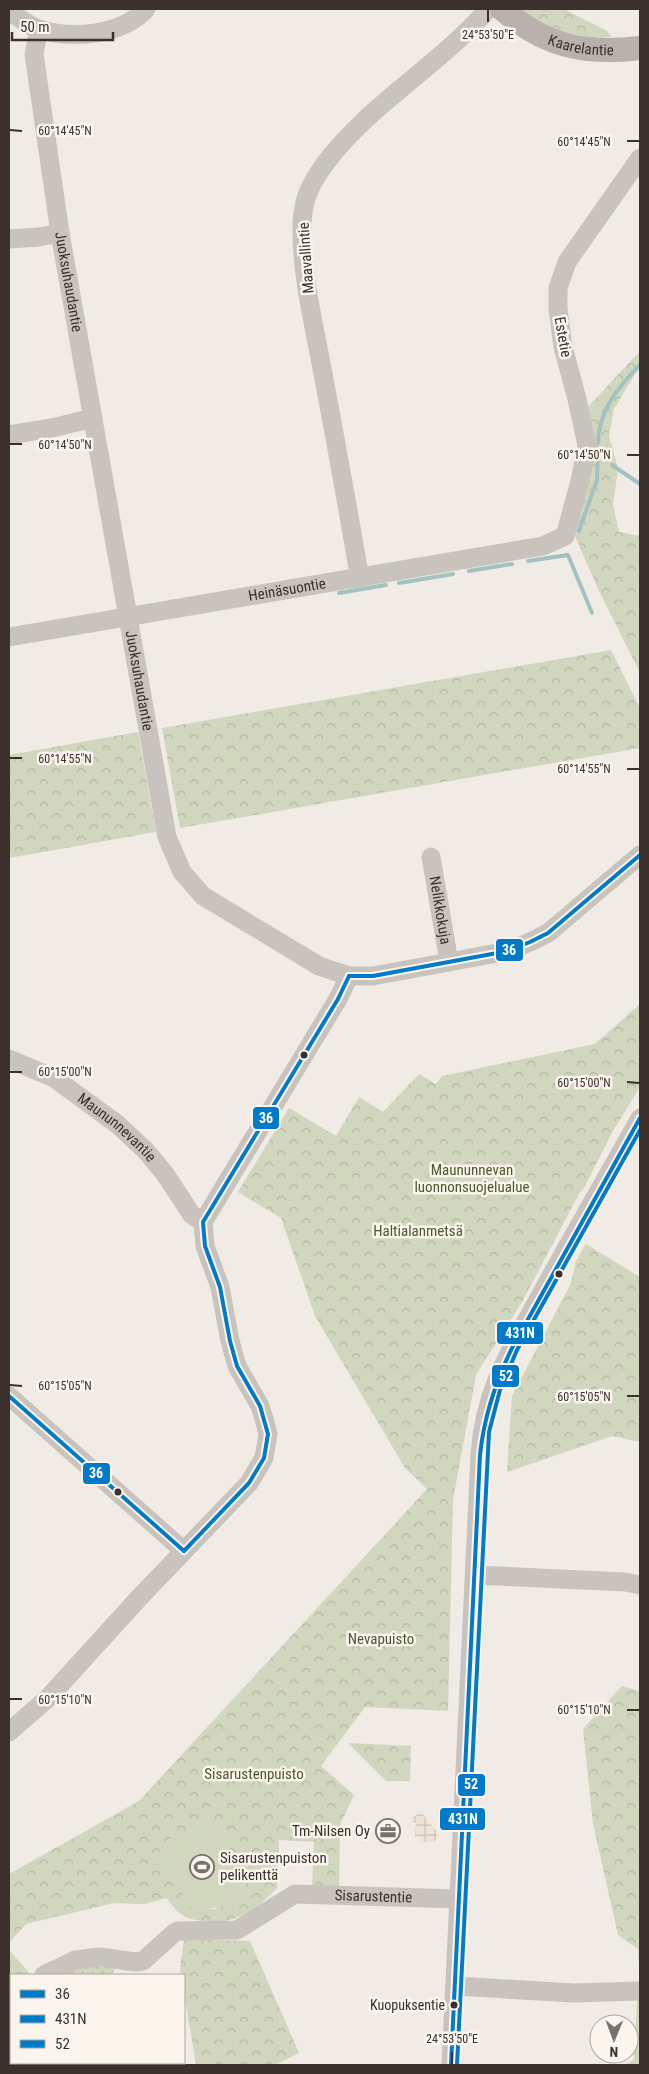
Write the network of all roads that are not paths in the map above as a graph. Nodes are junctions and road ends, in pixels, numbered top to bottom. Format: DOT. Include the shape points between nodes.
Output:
graph roads {
  1 [pos="146,9"];
  2 [pos="488,9"];
  3 [pos="502,9"];
  4 [pos="9,12"];
  5 [pos="39,29"];
  6 [pos="640,48"];
  7 [pos="640,158"];
  8 [pos="60,233"];
  9 [pos="9,239"];
  10 [pos="93,418"];
  11 [pos="9,435"];
  12 [pos="565,536"];
  13 [pos="360,578"];
  14 [pos="129,617"];
  15 [pos="9,637"];
  16 [pos="640,855"];
  17 [pos="431,857"];
  18 [pos="449,962"];
  19 [pos="349,976"];
  20 [pos="9,1060"];
  21 [pos="640,1118"];
  22 [pos="203,1222"];
  23 [pos="9,1396"];
  24 [pos="184,1550"];
  25 [pos="475,1575"];
  26 [pos="640,1584"];
  27 [pos="9,1732"];
  28 [pos="458,1899"];
  29 [pos="46,1974"];
  30 [pos="456,1986"];
  31 [pos="640,1991"];
  32 [pos="451,2065"];
  1 -- 5 [label="street" via="108,31 86,35"];
  2 -- 13 [label="street, Maavallintie" via="431,64 353,130 308,190 302,224 305,279"];
  3 -- 6 [label="main road, Kaarelantie" via="522,26 559,43 592,50"];
  4 -- 5 [label="street"];
  5 -- 8 [label="street, Juoksuhaudantie" via="34,54"];
  7 -- 12 [label="street, Estetie" via="577,246 563,270 558,288 563,347 587,445"];
  8 -- 9 [label="street"];
  8 -- 10 [label="street, Juoksuhaudantie"];
  10 -- 11 [label="street"];
  10 -- 14 [label="street, Juoksuhaudantie"];
  12 -- 13 [label="street, Heinäsuontie" via="543,546"];
  13 -- 14 [label="street, Heinäsuontie"];
  14 -- 15 [label="street, Heinäsuontie"];
  14 -- 19 [label="street, Juoksuhaudantie" via="167,837 182,872 203,896 225,911 319,966"];
  16 -- 18 [label="street, Juoksuhaudantie" via="548,933 508,951"];
  17 -- 18 [label="street, Nelikkokuja"];
  18 -- 19 [label="street, Juoksuhaudantie" via="373,976"];
  19 -- 22 [label="street" via="334,1008"];
  20 -- 22 [label="street, Maununnevantie" via="54,1078 117,1124 146,1151 192,1215"];
  21 -- 25 [label="street" via="566,1247 495,1382 481,1440"];
  22 -- 24 [label="street" via="205,1246 220,1287 237,1366 260,1406 268,1434 264,1458 250,1483"];
  23 -- 24 [label="street"];
  24 -- 27 [label="street" via="48,1698"];
  25 -- 26 [label="street"];
  25 -- 28 [label="street"];
  28 -- 29 [label="street, Sisarustentie" via="295,1894 237,1930 178,1931 143,1961 76,1960"];
  28 -- 30 [label="street"];
  30 -- 31 [label="street" via="574,1993"];
  30 -- 32 [label="street"];
}
